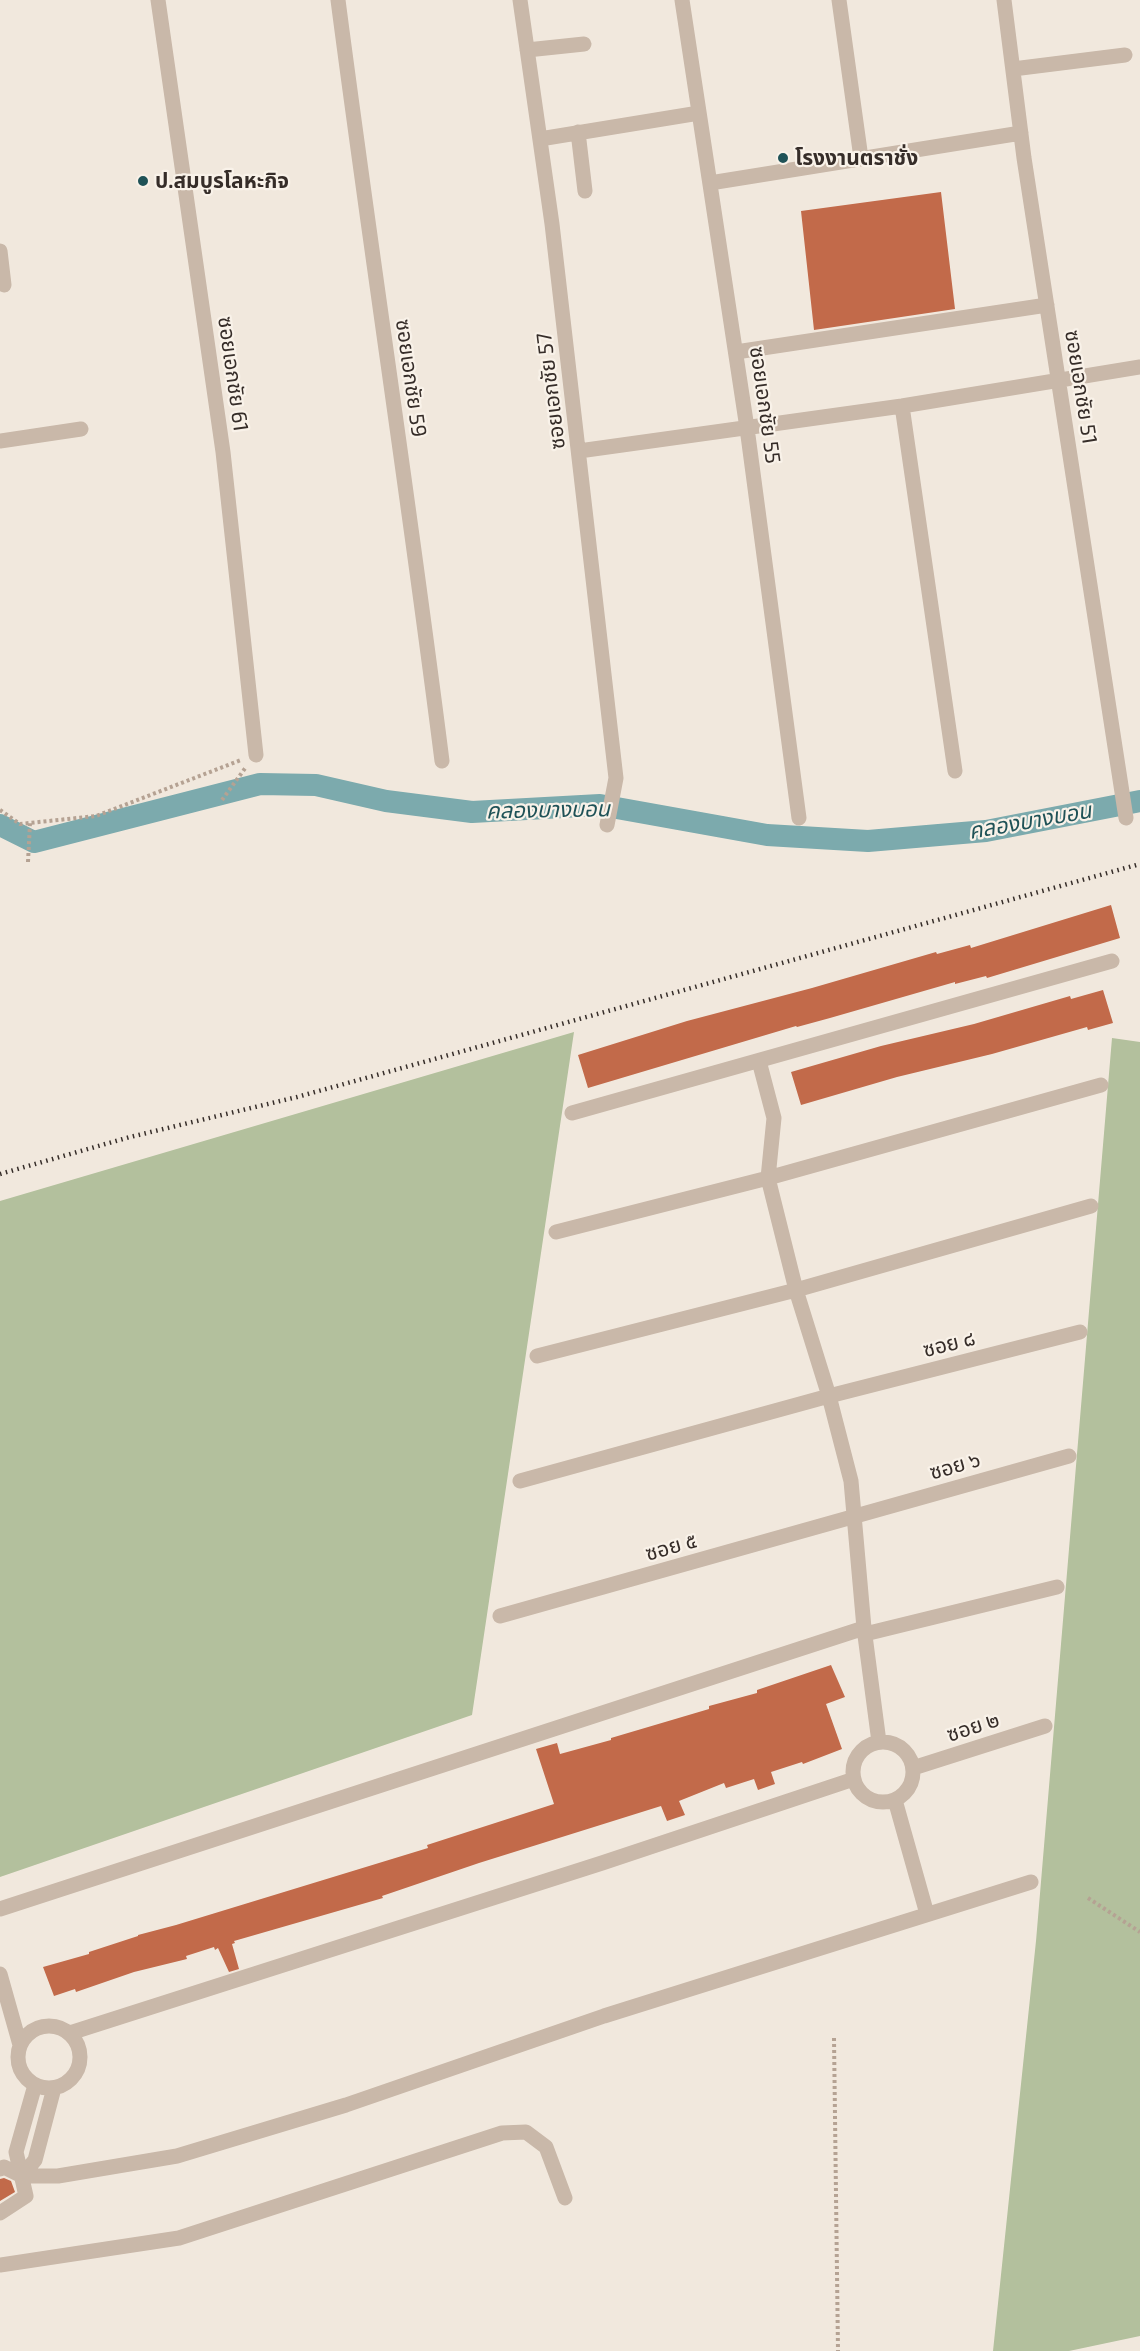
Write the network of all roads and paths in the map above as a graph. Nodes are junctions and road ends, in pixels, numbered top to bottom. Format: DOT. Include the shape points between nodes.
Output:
graph roads {
  1 [pos="158,0"];
  2 [pos="338,0"];
  3 [pos="520,0"];
  4 [pos="682,0"];
  5 [pos="839,0"];
  6 [pos="1004,0"];
  7 [pos="584,44"];
  8 [pos="527,50"];
  9 [pos="1125,55"];
  10 [pos="1013,69"];
  11 [pos="699,113"];
  12 [pos="578,132"];
  13 [pos="1021,133"];
  14 [pos="540,139"];
  15 [pos="861,158"];
  16 [pos="710,183"];
  17 [pos="585,191"];
  18 [pos="0,251"];
  19 [pos="4,285"];
  20 [pos="1047,305"];
  21 [pos="736,352"];
  22 [pos="1140,367"];
  23 [pos="1058,380"];
  24 [pos="902,406"];
  25 [pos="747,428"];
  26 [pos="81,429"];
  27 [pos="0,441"];
  28 [pos="579,451"];
  29 [pos="256,755"];
  30 [pos="442,761"];
  31 [pos="955,771"];
  32 [pos="222,800"];
  33 [pos="0,810"];
  34 [pos="800,818"];
  35 [pos="1126,818"];
  36 [pos="30,823"];
  37 [pos="606,825"];
  38 [pos="28,862"];
  39 [pos="1112,961"];
  40 [pos="759,1061"];
  41 [pos="1101,1085"];
  42 [pos="572,1113"];
  43 [pos="768,1178"];
  44 [pos="1091,1206"];
  45 [pos="556,1232"];
  46 [pos="796,1290"];
  47 [pos="1080,1332"];
  48 [pos="537,1356"];
  49 [pos="829,1396"];
  50 [pos="1069,1456"];
  51 [pos="520,1481"];
  52 [pos="853,1517"];
  53 [pos="1057,1587"];
  54 [pos="500,1616"];
  55 [pos="864,1631"];
  56 [pos="1045,1726"];
  57 [pos="879,1742"];
  58 [pos="914,1768"];
  59 [pos="854,1779"];
  60 [pos="895,1800"];
  61 [pos="1030,1882"];
  62 [pos="1088,1899"];
  63 [pos="0,1909"];
  64 [pos="927,1914"];
  65 [pos="1140,1932"];
  66 [pos="0,1974"];
  67 [pos="70,2033"];
  68 [pos="834,2038"];
  69 [pos="20,2045"];
  70 [pos="34,2085"];
  71 [pos="54,2088"];
  72 [pos="0,2169"];
  73 [pos="22,2176"];
  74 [pos="565,2198"];
  75 [pos="0,2213"];
  76 [pos="0,2265"];
  77 [pos="838,2351"];
  1 -- 29 [label="street, ซอยเอกชัย 61" via="224,452"];
  2 -- 30 [label="street, ซอยเอกชัย 59"];
  3 -- 8 [label="street, ซอยเอกชัย 57"];
  4 -- 11 [label="street, ซอยเอกชัย 55"];
  5 -- 15 [label="street"];
  6 -- 10 [label="street, ซอยเอกชัย 51"];
  7 -- 8 [label="street"];
  8 -- 14 [label="street, ซอยเอกชัย 57"];
  9 -- 10 [label="street"];
  10 -- 13 [label="street, ซอยเอกชัย 51"];
  11 -- 12 [label="street"];
  11 -- 16 [label="street, ซอยเอกชัย 55"];
  12 -- 14 [label="street"];
  12 -- 17 [label="street"];
  13 -- 15 [label="street"];
  13 -- 20 [label="street, ซอยเอกชัย 51"];
  14 -- 28 [label="street, ซอยเอกชัย 57"];
  15 -- 16 [label="street"];
  16 -- 21 [label="street, ซอยเอกชัย 55"];
  18 -- 19 [label="street"];
  20 -- 21 [label="street"];
  20 -- 23 [label="street, ซอยเอกชัย 51"];
  21 -- 25 [label="street, ซอยเอกชัย 55"];
  22 -- 23 [label="street"];
  23 -- 24 [label="street"];
  23 -- 35 [label="street, ซอยเอกชัย 51"];
  24 -- 25 [label="street"];
  24 -- 31 [label="street"];
  25 -- 28 [label="street"];
  25 -- 34 [label="street, ซอยเอกชัย 55"];
  26 -- 27 [label="street"];
  28 -- 37 [label="street, ซอยเอกชัย 57" via="616,778"];
  29 -- 32 [label="path"];
  29 -- 36 [label="path" via="96,816"];
  33 -- 36 [label="path" via="20,824"];
  36 -- 38 [label="path"];
  39 -- 40 [label="street"];
  40 -- 42 [label="street"];
  40 -- 43 [label="street" via="774,1118"];
  41 -- 43 [label="street"];
  43 -- 45 [label="street"];
  43 -- 46 [label="street"];
  44 -- 46 [label="street"];
  46 -- 48 [label="street"];
  46 -- 49 [label="street"];
  47 -- 49 [label="street, ซอย ๘"];
  49 -- 51 [label="street, ซอย ๘"];
  49 -- 52 [label="street" via="851,1481"];
  50 -- 52 [label="street, ซอย ๖"];
  52 -- 54 [label="street, ซอย ๕"];
  52 -- 55 [label="street"];
  53 -- 55 [label="street"];
  55 -- 57 [label="street"];
  55 -- 63 [label="street"];
  56 -- 58 [label="street, ซอย ๒"];
  57 -- 58 [label="street" via="904,1749"];
  57 -- 59 [label="street" via="858,1755 853,1763"];
  58 -- 60 [label="street" via="909,1788"];
  59 -- 60 [label="street" via="863,1794 872,1799"];
  59 -- 67 [label="street"];
  60 -- 64 [label="street"];
  61 -- 64 [label="street"];
  62 -- 65 [label="path"];
  64 -- 73 [label="street" via="604,2016 346,2105 177,2156 58,2176"];
  66 -- 69 [label="street"];
  67 -- 69 [label="street" via="61,2027 39,2026 29,2031"];
  67 -- 71 [label="street" via="80,2050 78,2069 69,2082"];
  68 -- 77 [label="path"];
  69 -- 70 [label="street" via="17,2061 21,2072"];
  70 -- 71 [label="street"];
  70 -- 73 [label="street" via="16,2152"];
  71 -- 73 [label="street" via="35,2160"];
  72 -- 73 [label="street" via="4,2167"];
  73 -- 75 [label="street" via="26,2196"];
  74 -- 76 [label="street" via="546,2147 526,2132 502,2133 179,2238"];
}
